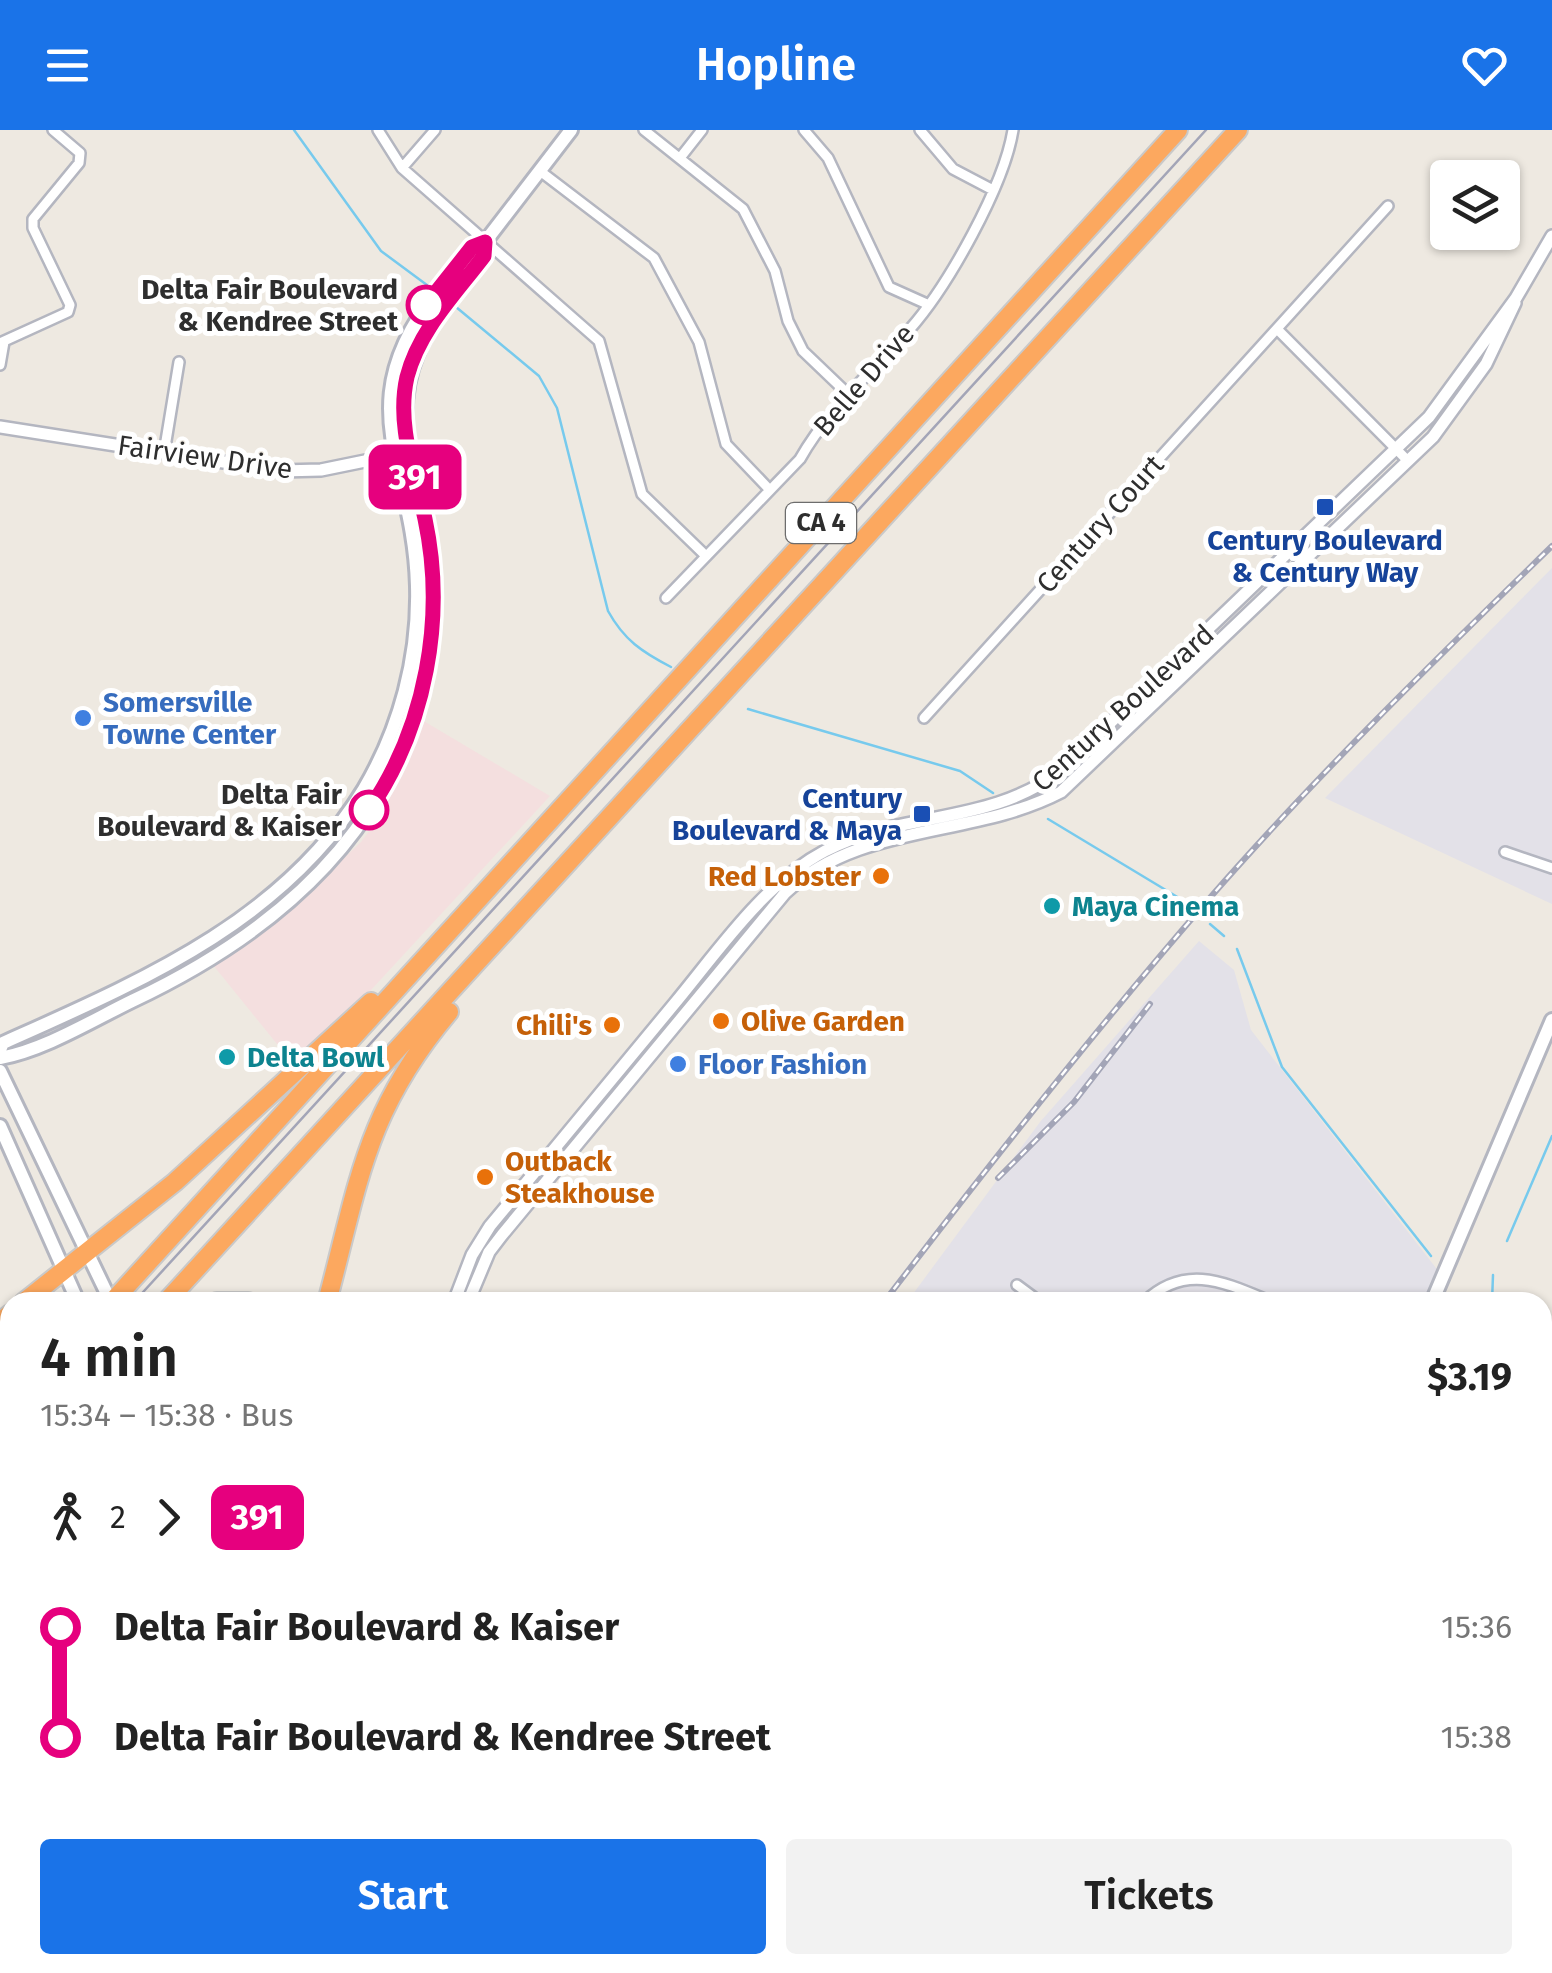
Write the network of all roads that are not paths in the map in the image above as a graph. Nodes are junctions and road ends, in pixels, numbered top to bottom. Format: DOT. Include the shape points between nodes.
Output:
graph roads {
  1 [pos="54,130"];
  2 [pos="378,130"];
  3 [pos="435,130"];
  4 [pos="571,130"];
  5 [pos="644,130"];
  6 [pos="702,130"];
  7 [pos="804,130"];
  8 [pos="920,130"];
  9 [pos="1013,130"];
  10 [pos="1178,130"];
  11 [pos="1238,130"];
  12 [pos="680,158"];
  13 [pos="402,168"];
  14 [pos="540,171"];
  15 [pos="993,190"];
  16 [pos="1388,206"];
  17 [pos="1552,236"];
  18 [pos="485,242"];
  19 [pos="927,304"];
  20 [pos="1276,329"];
  21 [pos="2,342"];
  22 [pos="180,362"];
  23 [pos="0,364"];
  24 [pos="850,396"];
  25 [pos="0,427"];
  26 [pos="164,452"];
  27 [pos="409,452"];
  28 [pos="1402,455"];
  29 [pos="394,456"];
  30 [pos="414,473"];
  31 [pos="768,488"];
  32 [pos="706,555"];
  33 [pos="666,598"];
  34 [pos="924,718"];
  35 [pos="1505,852"];
  36 [pos="1552,868"];
  37 [pos="464,916"];
  38 [pos="525,916"];
  39 [pos="127,986"];
  40 [pos="134,1000"];
  41 [pos="1552,1020"];
  42 [pos="0,1050"];
  43 [pos="0,1058"];
  44 [pos="0,1071"];
  45 [pos="0,1126"];
  46 [pos="88,1254"];
  47 [pos="65,1271"];
  48 [pos="1017,1284"];
  49 [pos="37,1292"];
  50 [pos="74,1292"];
  51 [pos="106,1292"];
  52 [pos="120,1292"];
  53 [pos="175,1292"];
  54 [pos="330,1292"];
  55 [pos="458,1292"];
  56 [pos="472,1292"];
  57 [pos="1027,1292"];
  58 [pos="1156,1292"];
  59 [pos="1248,1292"];
  60 [pos="1436,1292"];
  1 -- 21 [label="street" via="80,153 79,164 32,228 70,305 68,312"];
  2 -- 13 [label="street"];
  3 -- 13 [label="street"];
  4 -- 14 [label="main road"];
  5 -- 12 [label="street"];
  6 -- 12 [label="street"];
  7 -- 19 [label="street" via="828,158 889,287"];
  8 -- 15 [label="street" via="953,169"];
  9 -- 15 [label="street, Belle Drive"];
  10 -- 37 [label="highway, CA 4"];
  11 -- 38 [label="highway, CA 4"];
  12 -- 24 [label="street" via="743,210 776,271 803,351"];
  13 -- 18 [label="street"];
  14 -- 18 [label="main road"];
  14 -- 31 [label="street" via="654,258 699,342 726,444"];
  15 -- 19 [label="street, Belle Drive"];
  16 -- 20 [label="street, Century Court"];
  17 -- 28 [label="street, Century Boulevard" via="1465,396 1434,436"];
  18 -- 27 [label="main road" via="484,256 414,357 404,405"];
  18 -- 29 [label="main road" via="472,247 426,305 398,354 388,405"];
  18 -- 32 [label="street" via="600,341 642,494"];
  19 -- 24 [label="street, Belle Drive"];
  20 -- 28 [label="street"];
  20 -- 34 [label="street, Century Court"];
  21 -- 23 [label="street"];
  22 -- 26 [label="street"];
  24 -- 31 [label="street, Belle Drive"];
  25 -- 26 [label="street, Fairview Drive"];
  26 -- 29 [label="street, Fairview Drive" via="293,472"];
  27 -- 29 [label="street, Fairview Drive"];
  27 -- 30 [label="street"];
  28 -- 55 [label="street, Century Boulevard" via="1035,790 975,812 893,825 849,840 779,883 490,1226"];
  28 -- 56 [label="street, Century Boulevard" via="1061,792 998,819 868,845 819,866 793,886 502,1235"];
  29 -- 39 [label="main road" via="414,548 417,612 405,690 383,754 344,818 286,882 200,948"];
  30 -- 40 [label="main road" via="431,560 432,630 416,712 380,792 347,840 285,904 215,958"];
  31 -- 32 [label="street, Belle Drive"];
  32 -- 33 [label="street, Belle Drive"];
  35 -- 36 [label="street"];
  37 -- 46 [label="highway"];
  37 -- 52 [label="highway, CA 4"];
  38 -- 53 [label="highway, CA 4"];
  38 -- 54 [label="highway" via="397,1081 363,1158"];
  39 -- 40 [label="main road"];
  39 -- 42 [label="main road"];
  40 -- 43 [label="main road"];
  41 -- 60 [label="main road"];
  44 -- 46 [label="main road"];
  45 -- 47 [label="main road"];
  46 -- 47 [label="highway"];
  46 -- 51 [label="main road"];
  47 -- 49 [label="highway"];
  47 -- 50 [label="main road"];
  48 -- 57 [label="street"];
  58 -- 59 [label="street" via="1182,1278 1214,1278"];
}
